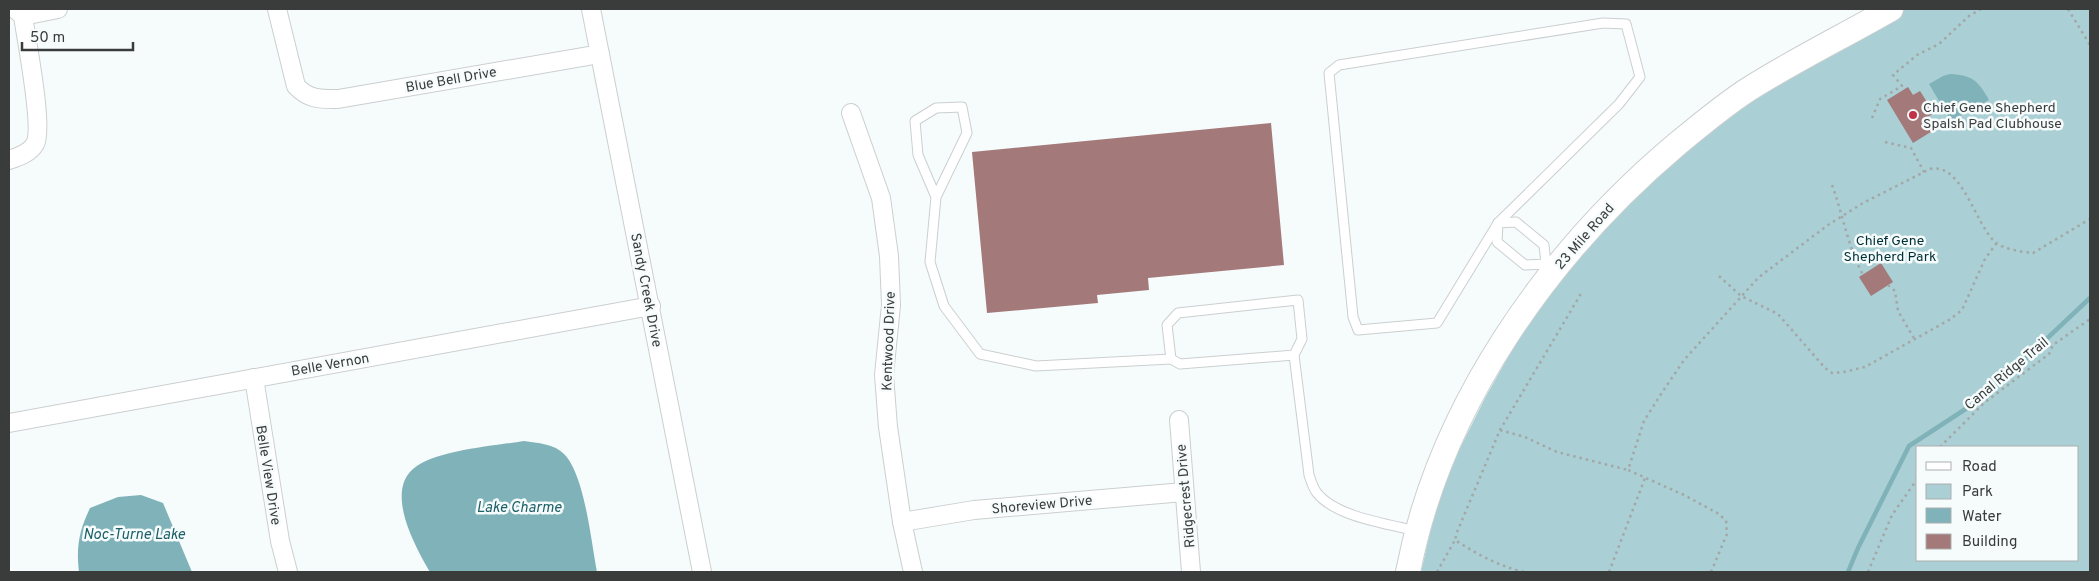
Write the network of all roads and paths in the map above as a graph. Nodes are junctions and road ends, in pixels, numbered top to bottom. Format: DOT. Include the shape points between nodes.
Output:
graph roads {
  1 [pos="58,9"];
  2 [pos="277,9"];
  3 [pos="591,9"];
  4 [pos="1891,9"];
  5 [pos="1981,9"];
  6 [pos="2068,9"];
  7 [pos="19,12"];
  8 [pos="2090,45"];
  9 [pos="600,54"];
  10 [pos="851,113"];
  11 [pos="1872,118"];
  12 [pos="1885,142"];
  13 [pos="9,160"];
  14 [pos="1924,172"];
  15 [pos="1832,185"];
  16 [pos="936,197"];
  17 [pos="1843,217"];
  18 [pos="2090,219"];
  19 [pos="1498,224"];
  20 [pos="1996,244"];
  21 [pos="1551,267"];
  22 [pos="1863,275"];
  23 [pos="1719,276"];
  24 [pos="1888,285"];
  25 [pos="1582,292"];
  26 [pos="1741,296"];
  27 [pos="651,306"];
  28 [pos="2090,319"];
  29 [pos="1915,340"];
  30 [pos="1294,355"];
  31 [pos="1171,359"];
  32 [pos="254,378"];
  33 [pos="1178,420"];
  34 [pos="9,423"];
  35 [pos="1500,430"];
  36 [pos="1941,446"];
  37 [pos="1628,470"];
  38 [pos="1645,478"];
  39 [pos="1916,481"];
  40 [pos="1184,492"];
  41 [pos="902,522"];
  42 [pos="1418,531"];
  43 [pos="1455,540"];
  44 [pos="288,572"];
  45 [pos="702,572"];
  46 [pos="913,572"];
  47 [pos="1191,572"];
  48 [pos="1408,572"];
  49 [pos="1437,572"];
  50 [pos="1524,572"];
  51 [pos="1609,572"];
  52 [pos="1711,572"];
  53 [pos="1868,572"];
  1 -- 7 [label="street"];
  2 -- 9 [label="street, Blue Bell Drive" via="296,86 303,94 318,100"];
  3 -- 9 [label="street, Sandy Creek Drive"];
  4 -- 21 [label="main road, 23 Mile Road" via="1749,89 1692,132 1609,206"];
  5 -- 11 [label="path" via="1939,44 1917,55 1893,75 1902,86 1880,99"];
  6 -- 8 [label="path"];
  7 -- 13 [label="street" via="38,123 35,144 26,153"];
  9 -- 27 [label="street, Sandy Creek Drive"];
  10 -- 41 [label="street, Kentwood Drive" via="881,198 889,256 891,305 884,375"];
  12 -- 14 [label="path" via="1911,148"];
  14 -- 17 [label="path" via="1863,203"];
  14 -- 20 [label="path" via="1939,167 1950,172"];
  15 -- 17 [label="path"];
  16 -- 16 [label="lane" via="967,133 962,107 936,108 915,121 918,155"];
  16 -- 31 [label="lane" via="930,262 944,306 980,354 1036,366"];
  17 -- 22 [label="path" via="1853,256"];
  17 -- 26 [label="path" via="1779,260"];
  18 -- 20 [label="path" via="2033,253"];
  19 -- 19 [label="lane" via="1437,323 1358,330 1353,318 1329,73 1339,65 1349,63 1603,22 1626,24 1640,77 1620,104"];
  19 -- 21 [label="lane" via="1516,222 1529,232 1544,245"];
  19 -- 21 [label="lane" via="1497,242 1525,266"];
  20 -- 29 [label="path" via="1985,259 1962,310"];
  21 -- 42 [label="main road, 23 Mile Road" via="1483,374 1444,452"];
  23 -- 26 [label="path"];
  24 -- 29 [label="path" via="1895,291 1898,311"];
  25 -- 35 [label="path"];
  26 -- 29 [label="path" via="1778,314 1832,372 1865,367"];
  26 -- 37 [label="path" via="1684,360 1661,394 1644,421"];
  27 -- 32 [label="street, Belle Vernon"];
  27 -- 45 [label="street, Sandy Creek Drive"];
  28 -- 36 [label="path, Canal Ridge Trail" via="2053,345 2049,354 1984,403"];
  30 -- 31 [label="lane" via="1191,364 1180,364"];
  30 -- 31 [label="lane" via="1302,339 1298,300 1178,313 1168,325"];
  30 -- 42 [label="lane" via="1309,475 1315,491 1336,509"];
  32 -- 34 [label="street, Belle Vernon"];
  32 -- 44 [label="street, Belle View Drive" via="280,541"];
  33 -- 40 [label="street, Ridgecrest Drive"];
  35 -- 37 [label="path" via="1557,452"];
  35 -- 43 [label="path" via="1460,520"];
  37 -- 38 [label="path"];
  38 -- 51 [label="path"];
  38 -- 52 [label="path" via="1719,514 1726,521 1728,534"];
  39 -- 53 [label="path" via="1892,515"];
  40 -- 41 [label="street, Shoreview Drive" via="974,510"];
  40 -- 47 [label="street, Ridgecrest Drive"];
  41 -- 46 [label="street, Kentwood Drive"];
  42 -- 48 [label="main road, 23 Mile Road"];
  43 -- 49 [label="path"];
  43 -- 50 [label="path" via="1494,563"];
}
